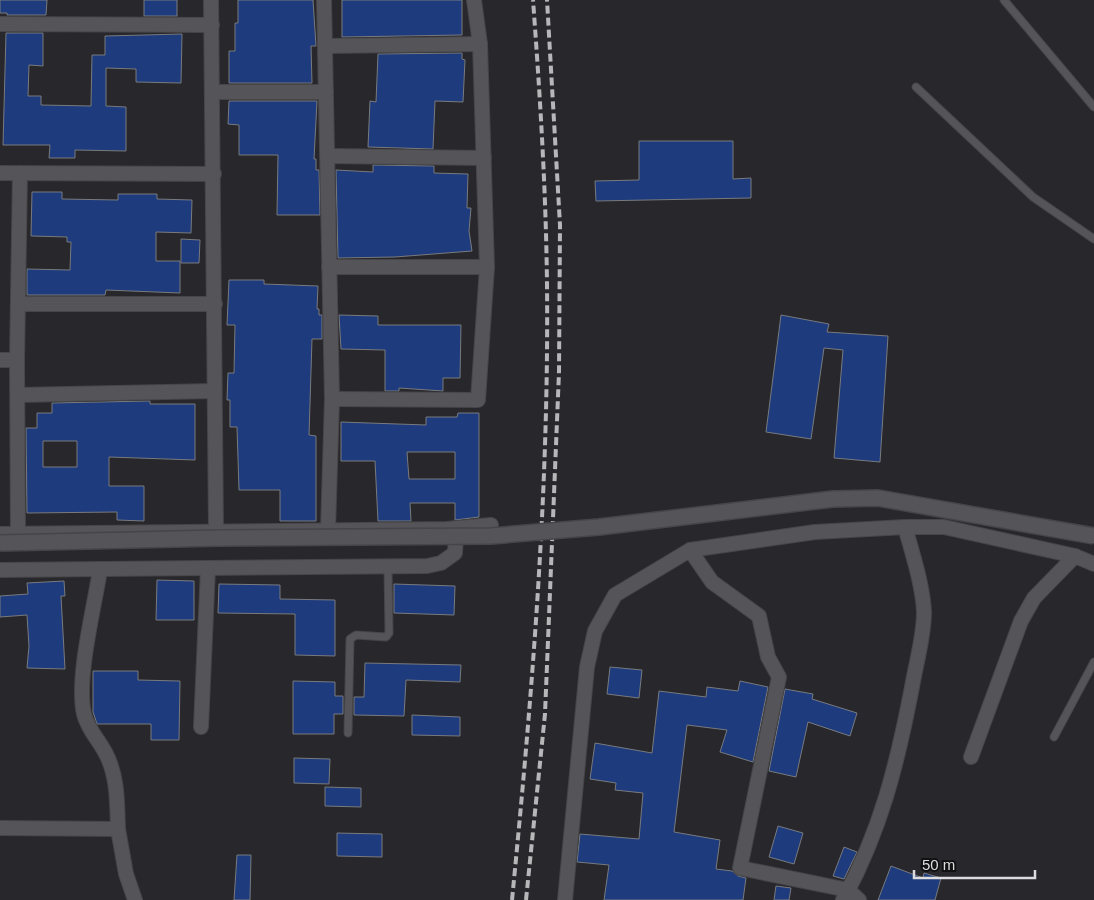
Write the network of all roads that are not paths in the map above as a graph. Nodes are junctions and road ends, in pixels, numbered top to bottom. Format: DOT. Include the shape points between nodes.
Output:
graph roads {
  1 [pos="211,0"];
  2 [pos="324,0"];
  3 [pos="474,0"];
  4 [pos="1004,0"];
  5 [pos="0,24"];
  6 [pos="212,25"];
  7 [pos="480,44"];
  8 [pos="325,46"];
  9 [pos="916,87"];
  10 [pos="212,92"];
  11 [pos="326,92"];
  12 [pos="1094,107"];
  13 [pos="328,156"];
  14 [pos="484,158"];
  15 [pos="0,173"];
  16 [pos="20,173"];
  17 [pos="214,174"];
  18 [pos="1094,239"];
  19 [pos="329,267"];
  20 [pos="487,267"];
  21 [pos="18,304"];
  22 [pos="215,304"];
  23 [pos="0,360"];
  24 [pos="17,360"];
  25 [pos="214,391"];
  26 [pos="18,395"];
  27 [pos="332,400"];
  28 [pos="491,525"];
  29 [pos="905,526"];
  30 [pos="447,529"];
  31 [pos="216,530"];
  32 [pos="328,530"];
  33 [pos="0,534"];
  34 [pos="18,534"];
  35 [pos="1094,536"];
  36 [pos="0,543"];
  37 [pos="690,550"];
  38 [pos="1075,556"];
  39 [pos="1094,564"];
  40 [pos="388,567"];
  41 [pos="208,568"];
  42 [pos="0,570"];
  43 [pos="100,570"];
  44 [pos="1094,662"];
  45 [pos="201,727"];
  46 [pos="348,733"];
  47 [pos="1054,737"];
  48 [pos="971,757"];
  49 [pos="0,828"];
  50 [pos="118,829"];
  51 [pos="846,895"];
  52 [pos="135,900"];
  53 [pos="565,900"];
  54 [pos="859,900"];
  1 -- 6 [label="street"];
  2 -- 8 [label="street"];
  3 -- 7 [label="street"];
  4 -- 12 [label="lane"];
  5 -- 6 [label="street"];
  6 -- 10 [label="street"];
  7 -- 8 [label="street"];
  7 -- 14 [label="street"];
  8 -- 11 [label="street"];
  9 -- 18 [label="lane" via="1033,197"];
  10 -- 11 [label="street"];
  10 -- 17 [label="street"];
  11 -- 13 [label="street"];
  13 -- 14 [label="street"];
  13 -- 19 [label="street"];
  14 -- 20 [label="street"];
  15 -- 16 [label="street"];
  16 -- 17 [label="street"];
  16 -- 21 [label="street"];
  17 -- 22 [label="street"];
  19 -- 20 [label="street"];
  19 -- 27 [label="street"];
  20 -- 27 [label="street" via="478,400"];
  21 -- 22 [label="street"];
  21 -- 24 [label="street"];
  22 -- 25 [label="street"];
  23 -- 24 [label="street"];
  24 -- 26 [label="street"];
  25 -- 26 [label="street"];
  25 -- 31 [label="street"];
  26 -- 34 [label="street"];
  27 -- 32 [label="street"];
  28 -- 30 [label="street"];
  29 -- 37 [label="street" via="815,532"];
  29 -- 38 [label="street" via="944,527"];
  29 -- 51 [label="street" via="924,611 920,645 890,788 872,841"];
  30 -- 32 [label="street"];
  30 -- 40 [label="street" via="456,534 455,553 441,563"];
  31 -- 32 [label="street"];
  31 -- 34 [label="street"];
  33 -- 34 [label="street"];
  35 -- 36 [label="street, bridge" via="878,498 833,498 599,527 491,536"];
  37 -- 51 [label="street" via="712,582 759,616 768,657 779,677 740,868"];
  37 -- 53 [label="street" via="615,595 595,631 587,667"];
  38 -- 39 [label="street"];
  38 -- 48 [label="street" via="1034,598 1021,621"];
  40 -- 41 [label="street"];
  40 -- 46 [label="lane" via="389,633 386,637 356,635 350,639"];
  41 -- 43 [label="street"];
  41 -- 45 [label="street"];
  42 -- 43 [label="street"];
  43 -- 50 [label="street" via="82,701 90,730 114,772"];
  44 -- 47 [label="lane"];
  49 -- 50 [label="street"];
  50 -- 52 [label="street" via="126,874"];
  51 -- 54 [label="street"];
}
